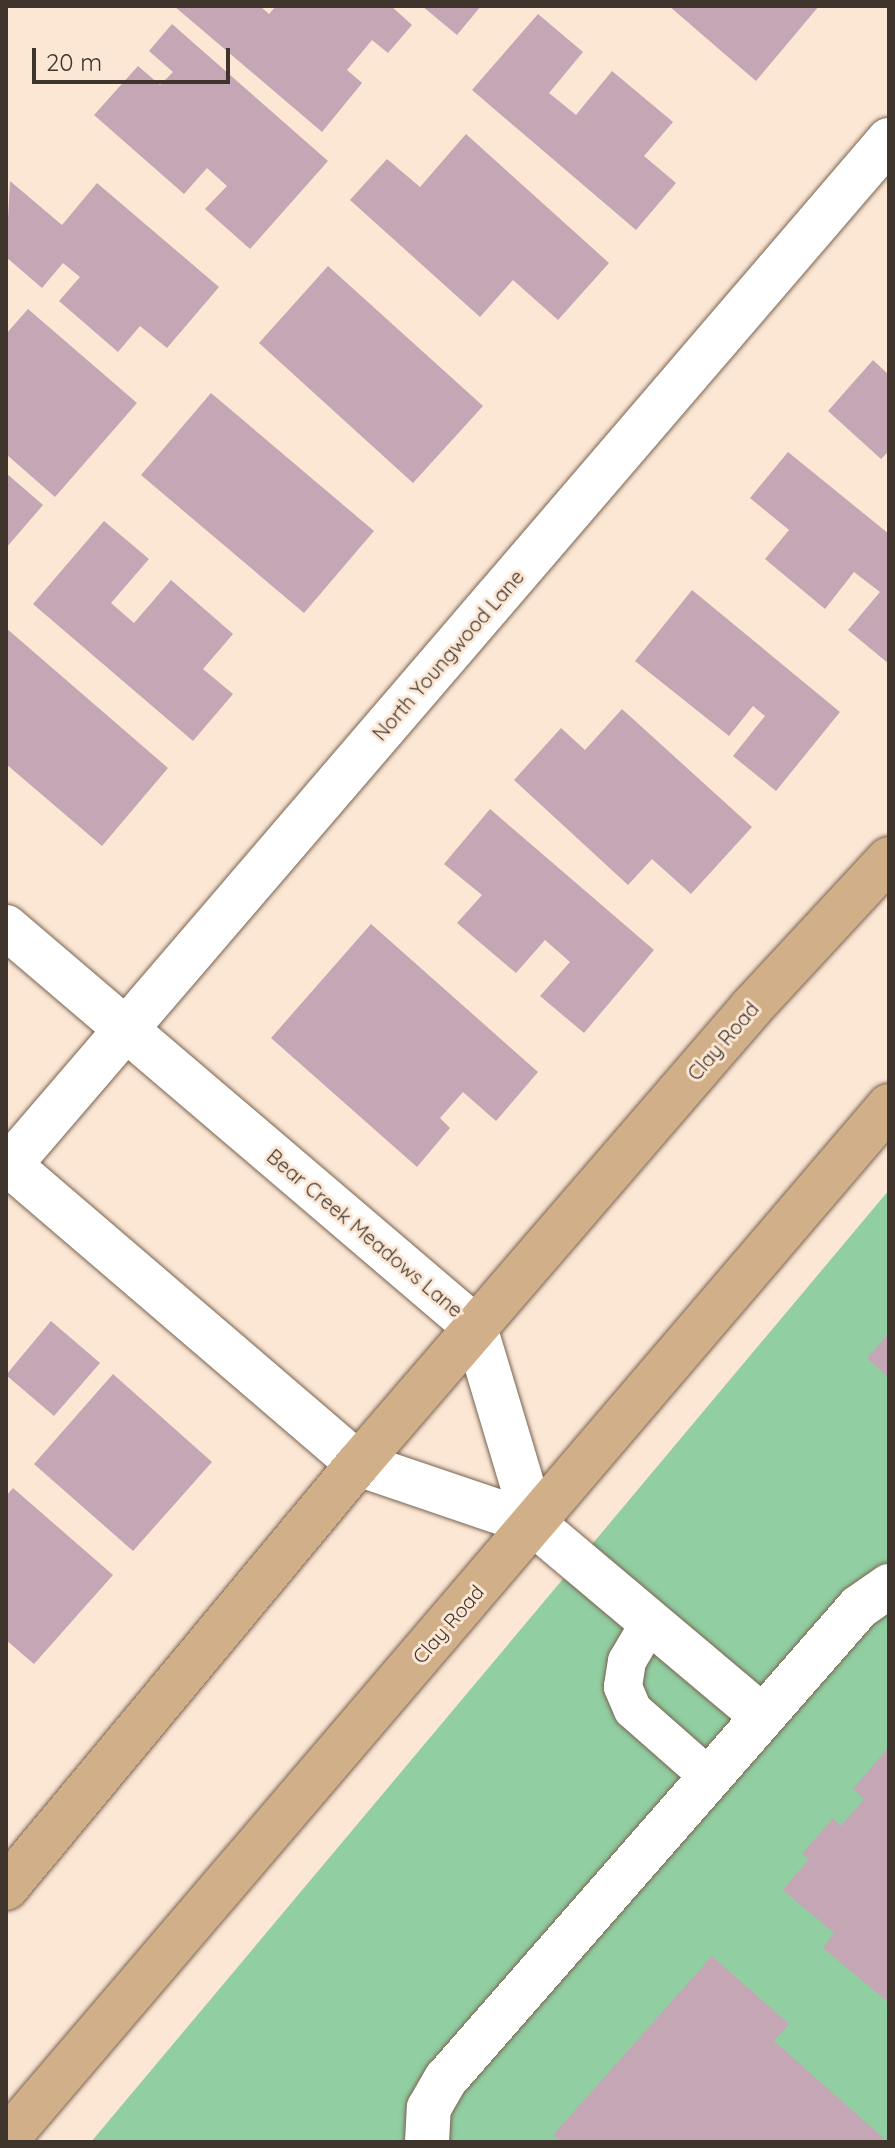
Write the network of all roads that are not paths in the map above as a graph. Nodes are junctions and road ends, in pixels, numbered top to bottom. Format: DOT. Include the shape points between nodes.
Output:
graph roads {
  1 [pos="889,140"];
  2 [pos="889,859"];
  3 [pos="6,927"];
  4 [pos="126,1030"];
  5 [pos="889,1106"];
  6 [pos="7,1165"];
  7 [pos="475,1327"];
  8 [pos="358,1464"];
  9 [pos="534,1524"];
  10 [pos="889,1586"];
  11 [pos="650,1622"];
  12 [pos="763,1717"];
  13 [pos="710,1778"];
  14 [pos="6,1888"];
  15 [pos="6,2140"];
  16 [pos="427,2142"];
  1 -- 4 [label="street, North Youngwood Lane"];
  2 -- 7 [label="main road, Clay Road"];
  3 -- 4 [label="street, Bear Creek Meadows Lane"];
  4 -- 6 [label="street, North Youngwood Lane"];
  4 -- 7 [label="street, Bear Creek Meadows Lane"];
  5 -- 9 [label="main road, Clay Road"];
  6 -- 8 [label="street"];
  7 -- 8 [label="main road, Clay Road"];
  7 -- 9 [label="street, Bear Creek Meadows Lane"];
  8 -- 9 [label="street"];
  8 -- 14 [label="main road, Clay Road"];
  9 -- 11 [label="street"];
  9 -- 15 [label="main road, Clay Road"];
  10 -- 12 [label="street" via="859,1607"];
  11 -- 12 [label="street"];
  11 -- 13 [label="lane" via="627,1661 623,1687 633,1710"];
  12 -- 13 [label="street"];
  13 -- 16 [label="street" via="446,2079 429,2108"];
}
